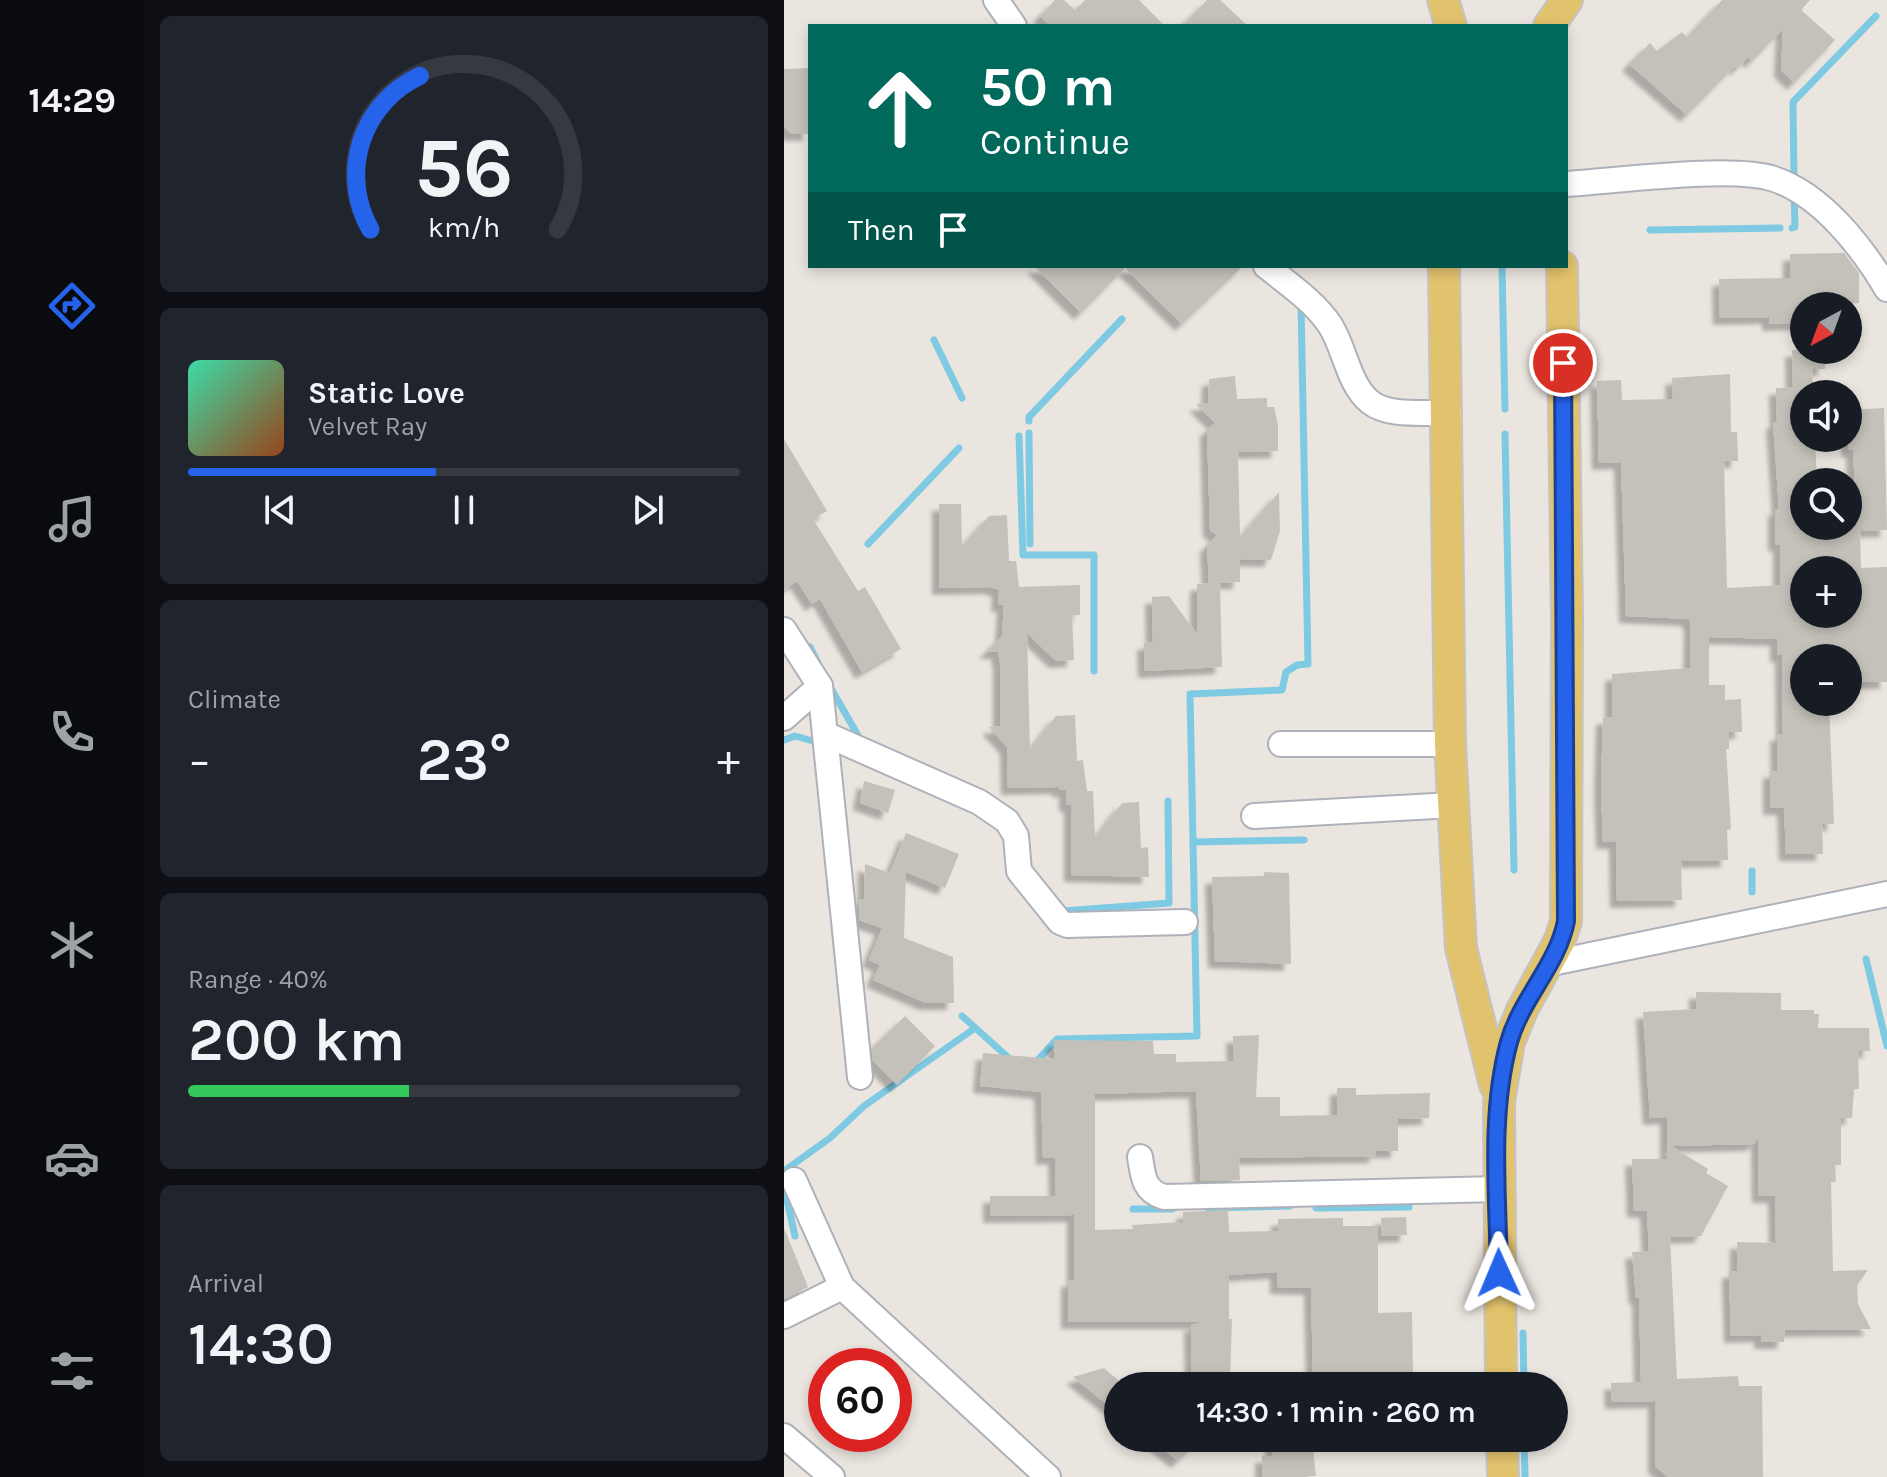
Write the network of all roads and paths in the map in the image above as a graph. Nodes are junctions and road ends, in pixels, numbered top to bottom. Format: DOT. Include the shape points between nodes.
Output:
graph roads {
  1 [pos="996,0"];
  2 [pos="1443,0"];
  3 [pos="1567,0"];
  4 [pos="1013,24"];
  5 [pos="1450,24"];
  6 [pos="1550,24"];
  7 [pos="1568,184"];
  8 [pos="1268,268"];
  9 [pos="1444,268"];
  10 [pos="1562,268"];
  11 [pos="1887,289"];
  12 [pos="1449,413"];
  13 [pos="784,630"];
  14 [pos="820,686"];
  15 [pos="784,718"];
  16 [pos="825,734"];
  17 [pos="1281,744"];
  18 [pos="1450,744"];
  19 [pos="1453,805"];
  20 [pos="1254,816"];
  21 [pos="1887,894"];
  22 [pos="1185,922"];
  23 [pos="1547,964"];
  24 [pos="860,1077"];
  25 [pos="1499,1102"];
  26 [pos="1140,1157"];
  27 [pos="794,1180"];
  28 [pos="1498,1189"];
  29 [pos="842,1287"];
  30 [pos="784,1316"];
  31 [pos="1501,1372"];
  32 [pos="784,1436"];
  33 [pos="1502,1452"];
  34 [pos="832,1477"];
  35 [pos="1048,1477"];
  36 [pos="1503,1477"];
  1 -- 4 [label="street"];
  2 -- 5 [label="main road"];
  3 -- 6 [label="main road"];
  7 -- 11 [label="street" via="1733,174 1774,179 1808,196 1836,223"];
  8 -- 12 [label="street" via="1319,311 1370,402 1385,410"];
  9 -- 12 [label="main road"];
  10 -- 23 [label="main road" via="1566,921"];
  12 -- 18 [label="main road"];
  13 -- 14 [label="street"];
  14 -- 15 [label="street"];
  14 -- 16 [label="street"];
  16 -- 22 [label="street" via="979,802 1007,821 1016,836 1019,871 1060,922"];
  16 -- 24 [label="street"];
  17 -- 18 [label="street"];
  18 -- 19 [label="main road"];
  19 -- 20 [label="street"];
  19 -- 25 [label="main road" via="1461,948"];
  21 -- 23 [label="street"];
  23 -- 25 [label="main road" via="1509,1042"];
  25 -- 28 [label="main road"];
  26 -- 28 [label="street" via="1146,1186 1164,1197"];
  27 -- 29 [label="street"];
  28 -- 31 [label="main road"];
  29 -- 30 [label="street"];
  29 -- 35 [label="street"];
  32 -- 34 [label="street"];
  33 -- 36 [label="main road"];
}
